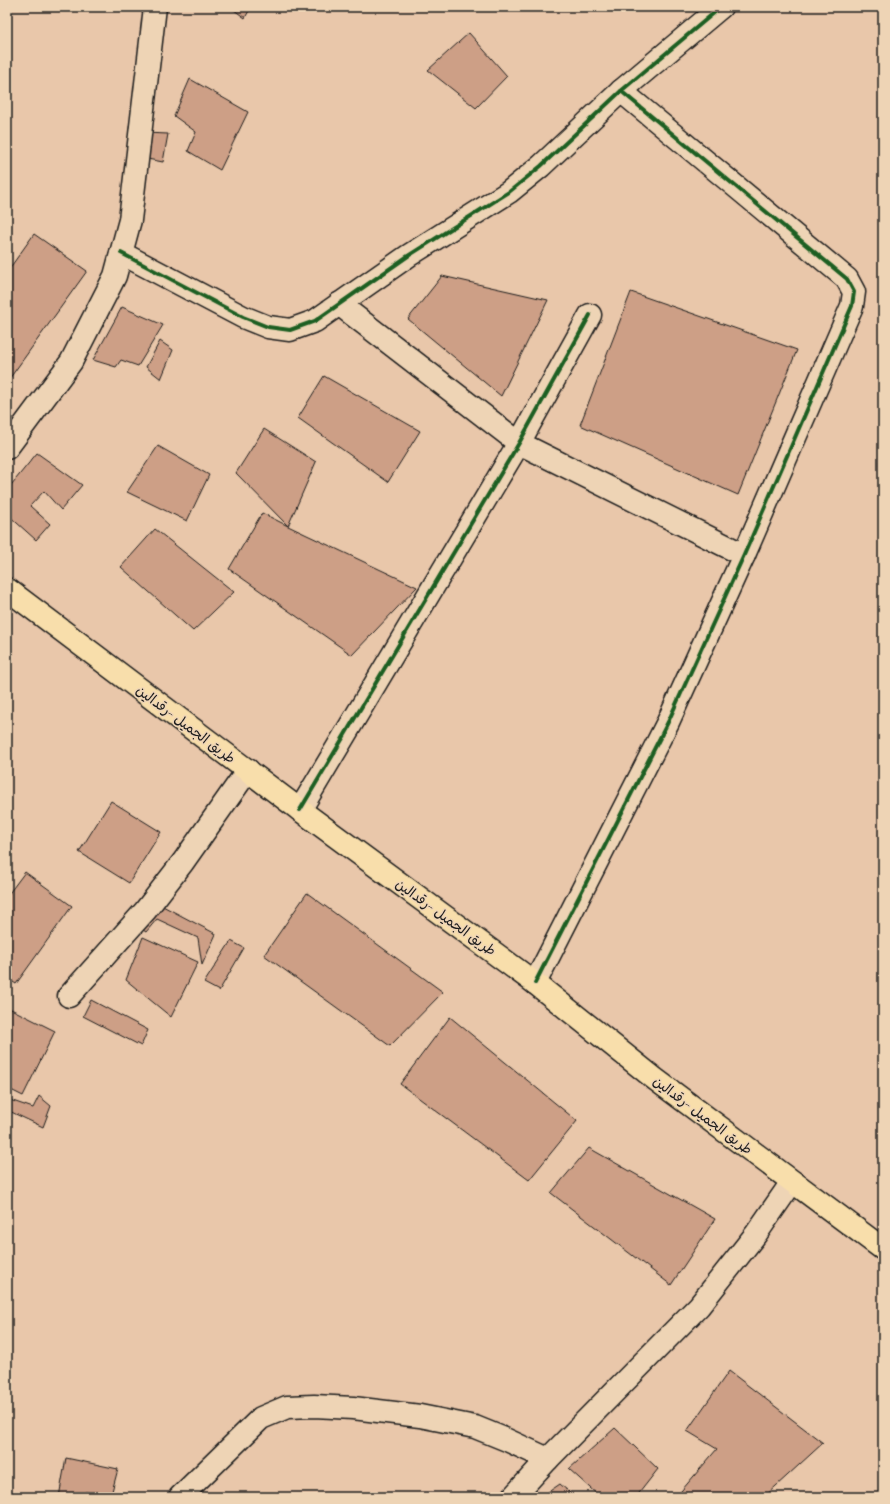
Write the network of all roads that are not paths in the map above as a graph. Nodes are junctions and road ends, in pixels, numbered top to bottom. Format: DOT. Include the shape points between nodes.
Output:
graph roads {
  1 [pos="155,7"];
  2 [pos="721,7"];
  3 [pos="621,91"];
  4 [pos="121,254"];
  5 [pos="339,304"];
  6 [pos="590,315"];
  7 [pos="519,442"];
  8 [pos="7,448"];
  9 [pos="744,555"];
  10 [pos="7,589"];
  11 [pos="248,770"];
  12 [pos="300,810"];
  13 [pos="535,983"];
  14 [pos="69,996"];
  15 [pos="792,1182"];
  16 [pos="883,1249"];
  17 [pos="548,1459"];
  18 [pos="180,1497"];
  19 [pos="513,1497"];
  1 -- 4 [label="street" via="130,220"];
  2 -- 3 [label="street"];
  3 -- 5 [label="street" via="542,166 509,192 408,256"];
  3 -- 9 [label="street" via="847,279 854,292 852,306"];
  4 -- 5 [label="street" via="243,317 268,327 290,330 315,321"];
  4 -- 8 [label="street" via="115,276 71,362"];
  5 -- 7 [label="street"];
  6 -- 7 [label="street"];
  7 -- 9 [label="street"];
  7 -- 12 [label="street"];
  9 -- 13 [label="street" via="668,722"];
  10 -- 11 [label="main road, طريق الجميل -رقدالين"];
  11 -- 12 [label="main road, طريق الجميل -رقدالين"];
  11 -- 14 [label="street" via="150,905"];
  12 -- 13 [label="main road, طريق الجميل -رقدالين"];
  13 -- 15 [label="main road, طريق الجميل -رقدالين" via="655,1079"];
  15 -- 16 [label="main road, طريق الجميل -رقدالين"];
  15 -- 17 [label="street" via="756,1234 699,1306"];
  17 -- 18 [label="street" via="475,1427 420,1416 353,1408 287,1407 262,1418"];
  17 -- 19 [label="street"];
}
